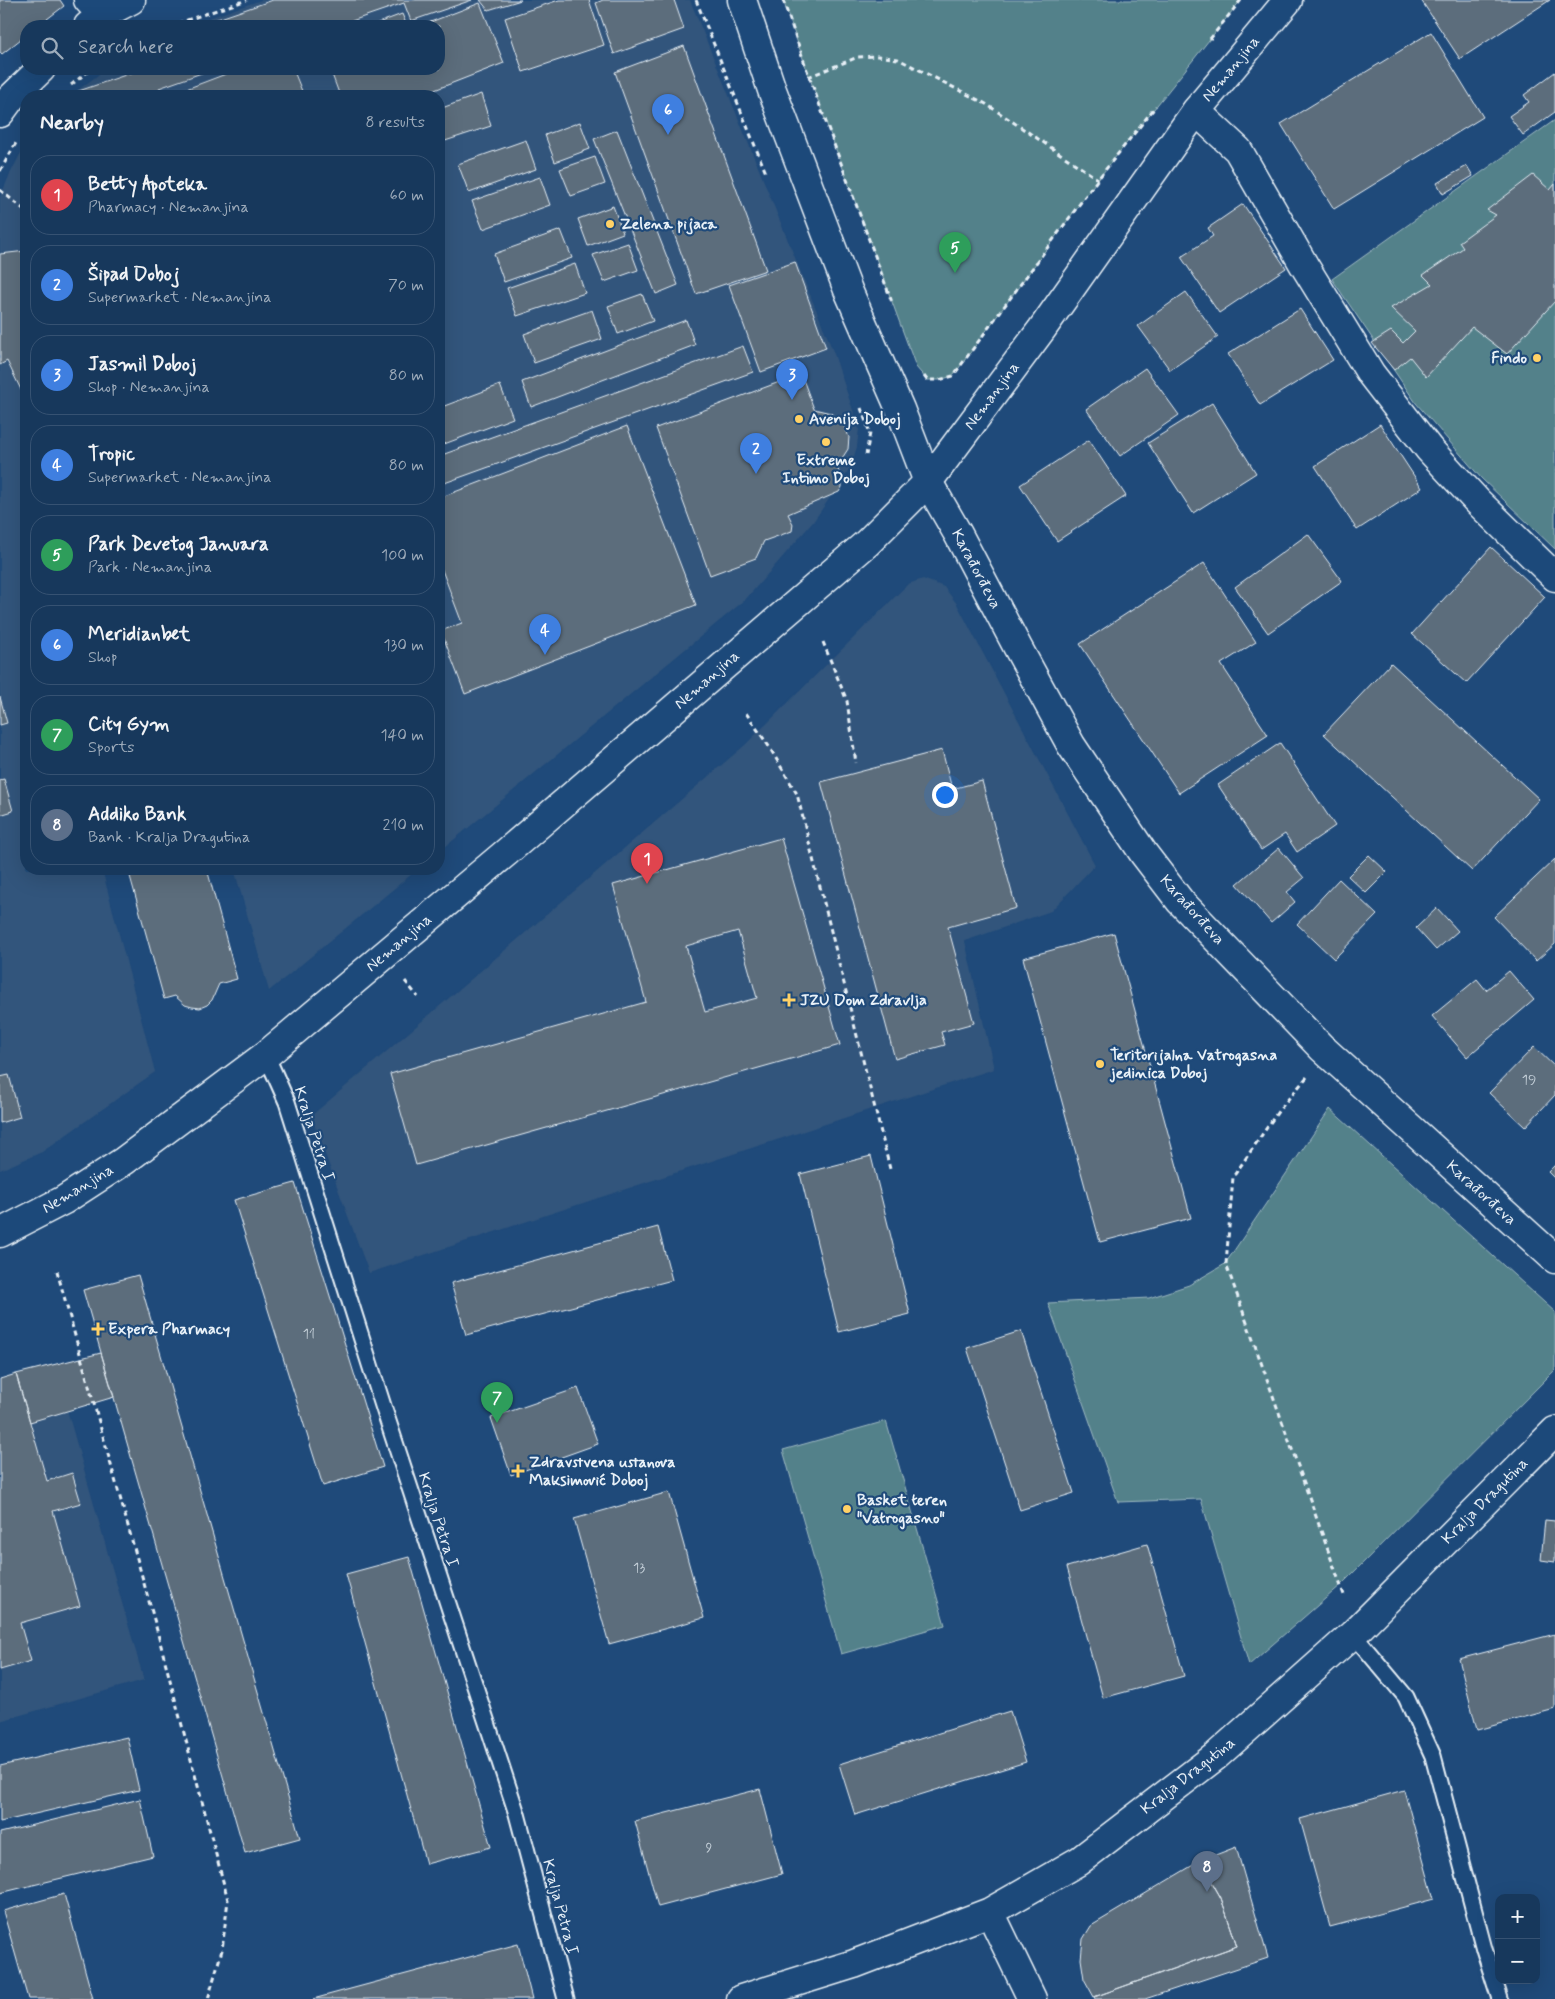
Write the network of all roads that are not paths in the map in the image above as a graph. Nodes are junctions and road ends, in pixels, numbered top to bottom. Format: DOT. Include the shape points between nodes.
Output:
graph roads {
  1 [pos="131,0"];
  2 [pos="742,0"];
  3 [pos="1288,0"];
  4 [pos="93,14"];
  5 [pos="35,75"];
  6 [pos="1196,111"];
  7 [pos="0,113"];
  8 [pos="928,482"];
  9 [pos="1555,578"];
  10 [pos="266,1054"];
  11 [pos="0,1233"];
  12 [pos="1555,1260"];
  13 [pos="1555,1431"];
  14 [pos="1353,1634"];
  15 [pos="990,1912"];
  16 [pos="566,1999"];
  17 [pos="741,1999"];
  18 [pos="1032,1999"];
  19 [pos="1500,1999"];
  1 -- 4 [label="street"];
  2 -- 8 [label="street, Karađorđeva" via="772,90 848,290"];
  3 -- 6 [label="street, Nemanjina"];
  5 -- 7 [label="street"];
  6 -- 8 [label="street, Nemanjina" via="1042,329"];
  6 -- 9 [label="street" via="1238,150 1371,374 1423,442"];
  8 -- 10 [label="street, Nemanjina" via="859,550"];
  8 -- 12 [label="street, Karađorđeva" via="1071,745 1144,854 1180,901 1322,1048"];
  10 -- 11 [label="street, Nemanjina" via="124,1161 64,1200"];
  10 -- 16 [label="lane, Kralja Petra I" via="287,1102 517,1814"];
  13 -- 14 [label="street, Kralja Dragutina"];
  14 -- 15 [label="street, Kralja Dragutina" via="1208,1762 1079,1860"];
  14 -- 19 [label="lane" via="1406,1697 1432,1756"];
  15 -- 17 [label="street, Kralja Dragutina" via="854,1964"];
  15 -- 18 [label="street"];
}
